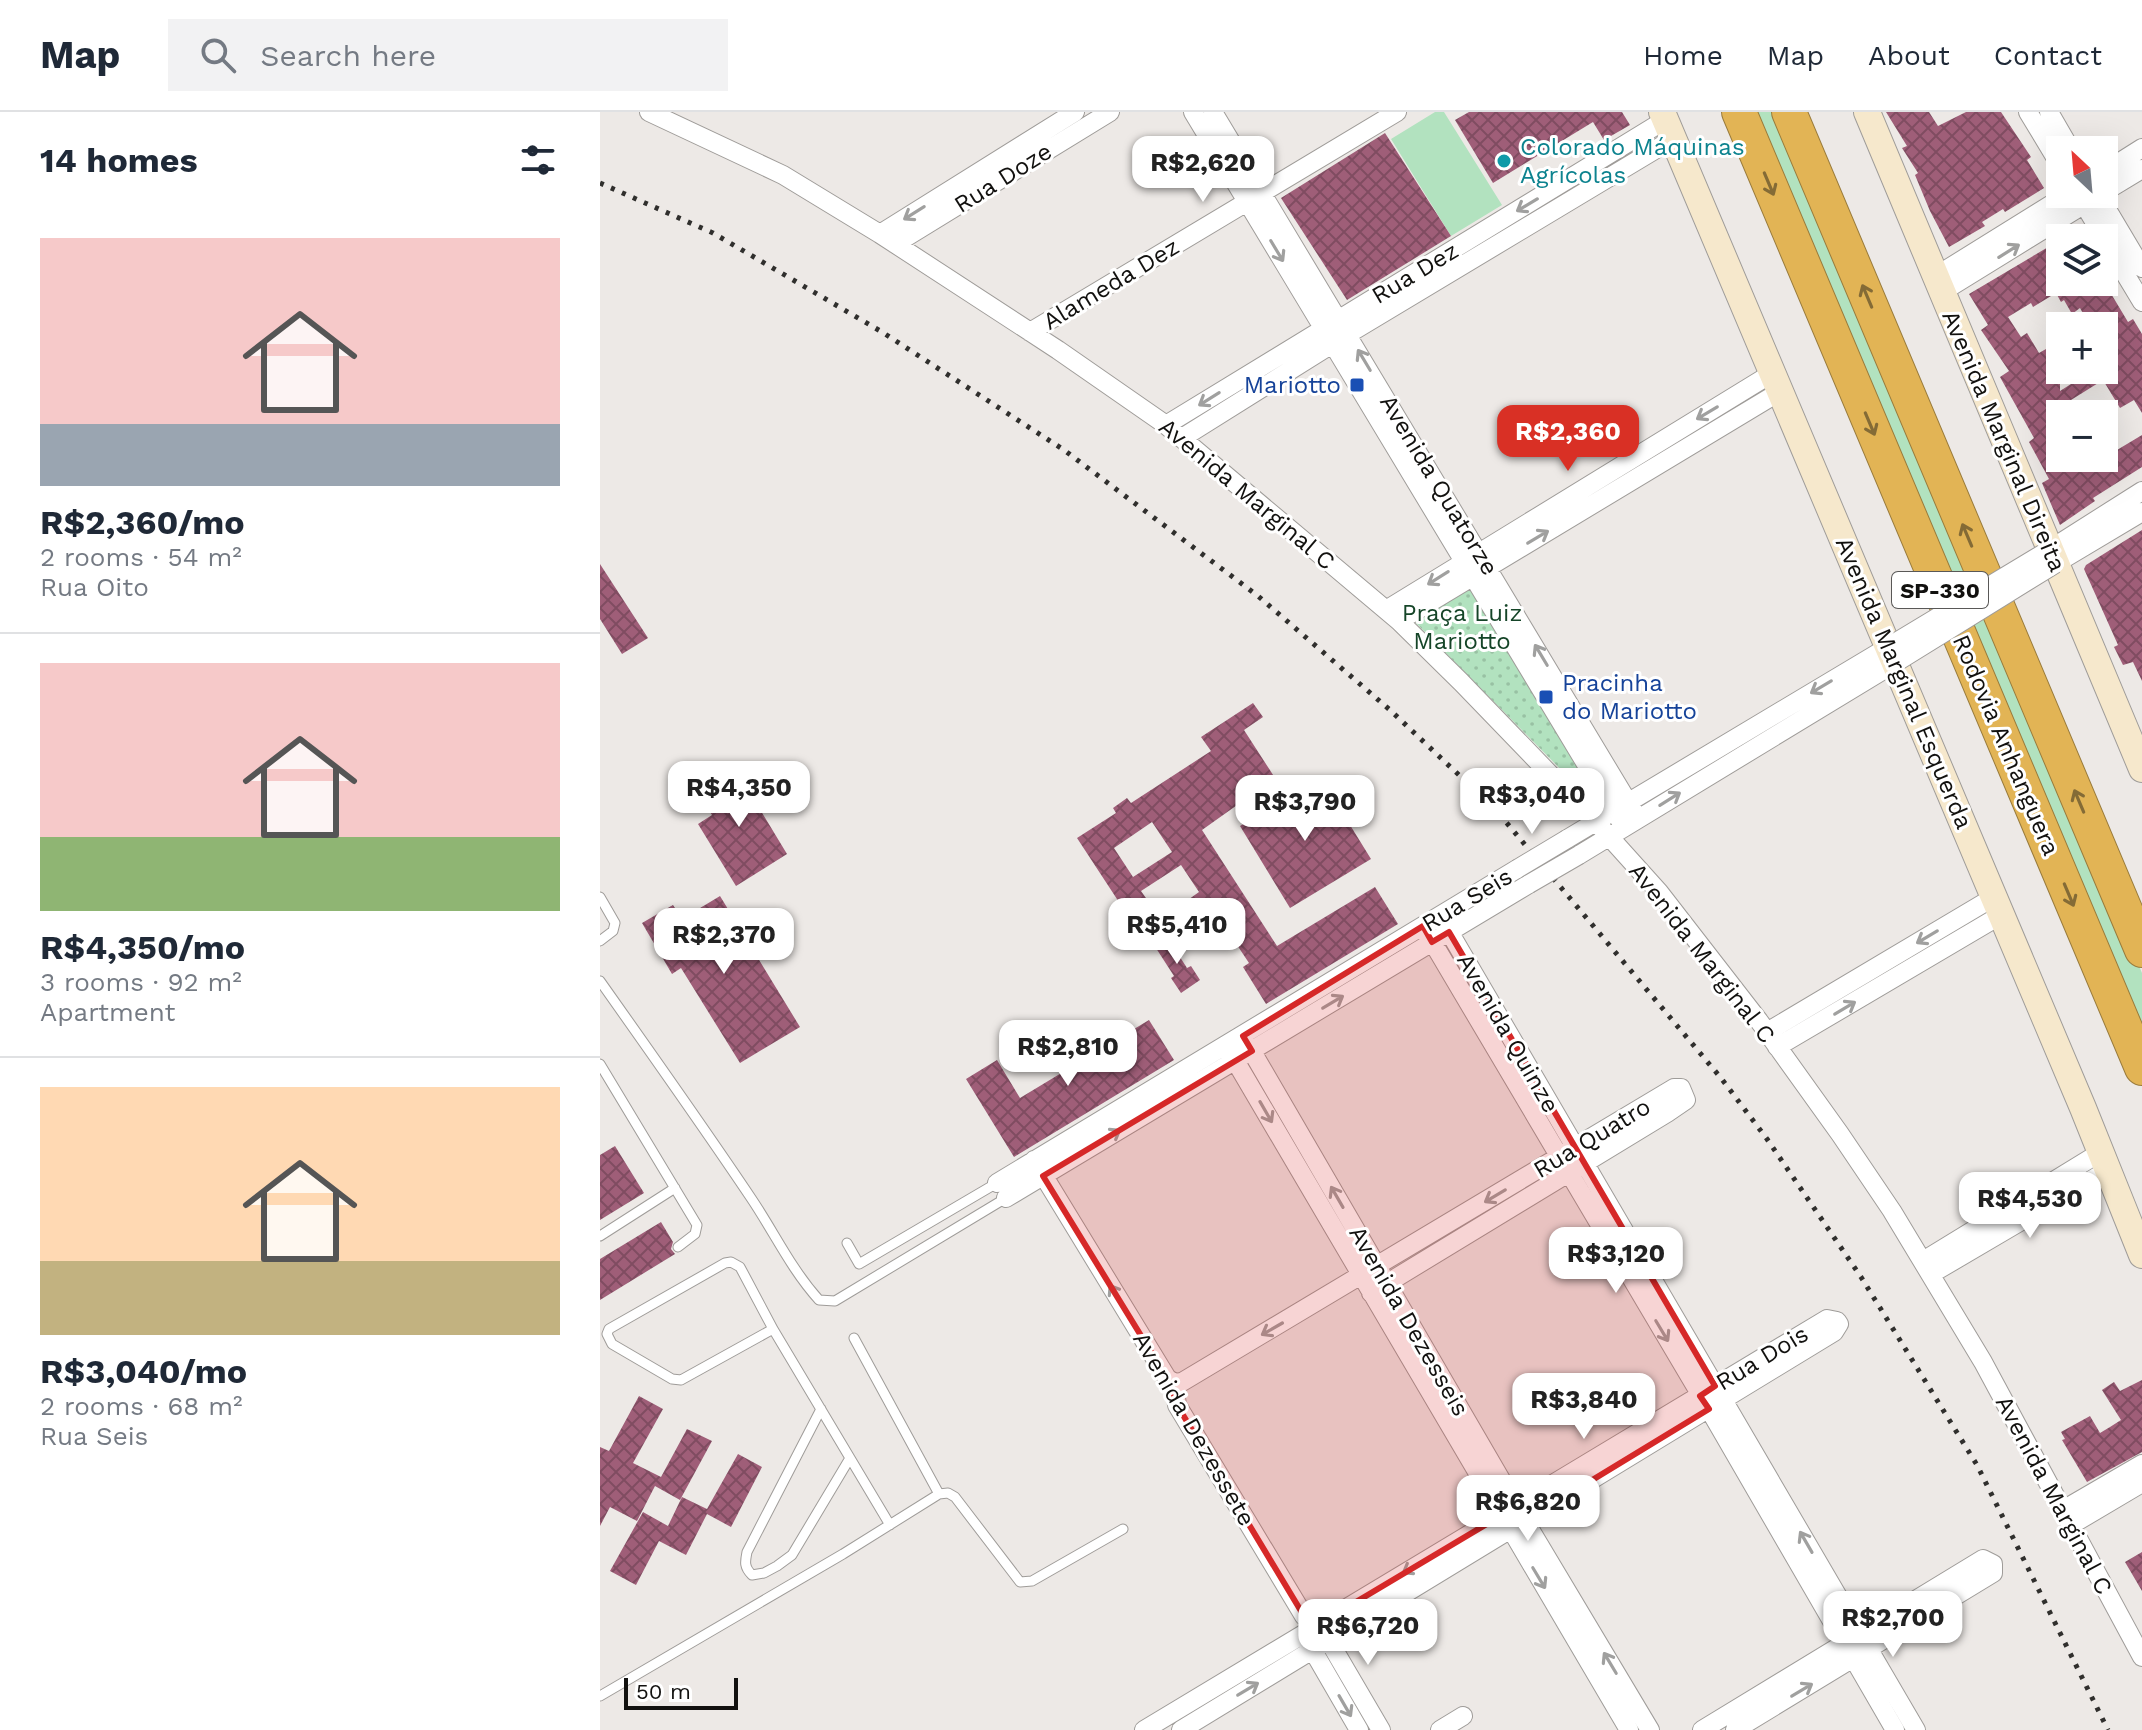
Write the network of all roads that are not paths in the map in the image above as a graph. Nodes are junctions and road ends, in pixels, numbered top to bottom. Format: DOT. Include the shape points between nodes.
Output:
graph roads {
  1 [pos="649,112"];
  2 [pos="1075,112"];
  3 [pos="1110,112"];
  4 [pos="1193,112"];
  5 [pos="1213,112"];
  6 [pos="1397,112"];
  7 [pos="1739,112"];
  8 [pos="1789,112"];
  9 [pos="1867,112"];
  10 [pos="2028,112"];
  11 [pos="2049,112"];
  12 [pos="1667,124"];
  13 [pos="2063,136"];
  14 [pos="2046,142"];
  15 [pos="2142,148"];
  16 [pos="2118,163"];
  17 [pos="2142,169"];
  18 [pos="2118,181"];
  19 [pos="1255,198"];
  20 [pos="2069,208"];
  21 [pos="2099,208"];
  22 [pos="888,239"];
  23 [pos="2118,262"];
  24 [pos="2142,268"];
  25 [pos="1939,284"];
  26 [pos="2142,302"];
  27 [pos="1336,331"];
  28 [pos="1030,332"];
  29 [pos="1777,381"];
  30 [pos="1166,425"];
  31 [pos="1182,438"];
  32 [pos="2142,491"];
  33 [pos="2142,512"];
  34 [pos="2052,557"];
  35 [pos="1476,564"];
  36 [pos="1392,616"];
  37 [pos="1892,655"];
  38 [pos="2142,769"];
  39 [pos="1618,820"];
  40 [pos="600,897"];
  41 [pos="1998,906"];
  42 [pos="1445,924"];
  43 [pos="1428,934"];
  44 [pos="600,941"];
  45 [pos="2142,950"];
  46 [pos="600,981"];
  47 [pos="1772,1040"];
  48 [pos="1239,1048"];
  49 [pos="600,1064"];
  50 [pos="2142,1068"];
  51 [pos="1663,1106"];
  52 [pos="1572,1160"];
  53 [pos="2104,1161"];
  54 [pos="1045,1164"];
  55 [pos="675,1188"];
  56 [pos="1002,1190"];
  57 [pos="600,1236"];
  58 [pos="847,1243"];
  59 [pos="678,1247"];
  60 [pos="2142,1255"];
  61 [pos="1927,1268"];
  62 [pos="1370,1271"];
  63 [pos="1388,1283"];
  64 [pos="1371,1293"];
  65 [pos="773,1329"];
  66 [pos="854,1338"];
  67 [pos="1174,1383"];
  68 [pos="1712,1398"];
  69 [pos="821,1409"];
  70 [pos="850,1458"];
  71 [pos="2142,1464"];
  72 [pos="2142,1483"];
  73 [pos="939,1494"];
  74 [pos="1513,1518"];
  75 [pos="2067,1518"];
  76 [pos="890,1525"];
  77 [pos="1123,1529"];
  78 [pos="1313,1633"];
  79 [pos="1856,1646"];
  80 [pos="2142,1657"];
  81 [pos="600,1696"];
  82 [pos="1463,1716"];
  83 [pos="1144,1730"];
  84 [pos="1181,1730"];
  85 [pos="1359,1730"];
  86 [pos="1381,1730"];
  87 [pos="1440,1730"];
  88 [pos="1629,1730"];
  89 [pos="1650,1730"];
  90 [pos="1702,1730"];
  91 [pos="1735,1730"];
  92 [pos="1895,1730"];
  93 [pos="1916,1730"];
  1 -- 22 [label="street, Avenida Marginal C" via="783,175"];
  2 -- 22 [label="street, Rua Doze, one-way"];
  3 -- 22 [label="street, Rua Doze"];
  4 -- 19 [label="street, Avenida Quatorze"];
  5 -- 19 [label="street, Avenida Quatorze"];
  6 -- 19 [label="street, Alameda Dez"];
  7 -- 50 [label="highway, Rodovia Anhanguera / SP-330, one-way"];
  45 -- 8 [label="highway, Rodovia Anhanguera / SP-330, one-way"];
  9 -- 25 [label="main road, Avenida Marginal Direita"];
  10 -- 14 [label="street"];
  11 -- 13 [label="street"];
  12 -- 27 [label="street, Rua Dez"];
  12 -- 29 [label="main road, Avenida Marginal Esquerda"];
  15 -- 16 [label="street"];
  17 -- 18 [label="street"];
  19 -- 27 [label="street, Avenida Quatorze"];
  19 -- 28 [label="street, Alameda Dez"];
  20 -- 25 [label="street"];
  21 -- 24 [label="street"];
  22 -- 28 [label="street, Avenida Marginal C"];
  23 -- 26 [label="street"];
  25 -- 34 [label="main road, Avenida Marginal Direita"];
  27 -- 30 [label="street, Rua Dez, one-way"];
  27 -- 31 [label="street, Rua Dez"];
  27 -- 35 [label="street, Avenida Quatorze"];
  28 -- 30 [label="street, Avenida Marginal C"];
  29 -- 35 [label="street"];
  29 -- 37 [label="main road, Avenida Marginal Esquerda"];
  30 -- 31 [label="street, Avenida Marginal C"];
  31 -- 36 [label="street, Avenida Marginal C"];
  32 -- 34 [label="street, Rua Seis"];
  33 -- 34 [label="street, Rua Seis"];
  34 -- 37 [label="street, Rua Seis, bridge"];
  34 -- 38 [label="main road, Avenida Marginal Direita"];
  35 -- 36 [label="street"];
  35 -- 39 [label="street, Avenida Quatorze"];
  36 -- 39 [label="street, Avenida Marginal C"];
  37 -- 39 [label="street, Rua Seis"];
  37 -- 41 [label="main road, Avenida Marginal Esquerda"];
  39 -- 42 [label="street, Rua Seis, bridge" via="1579,855"];
  39 -- 42 [label="street, Rua Seis, bridge" via="1567,839 1517,869"];
  39 -- 47 [label="street, Avenida Marginal C" via="1659,892"];
  40 -- 44 [label="lane" via="615,923"];
  41 -- 47 [label="street"];
  41 -- 53 [label="main road, Avenida Marginal Esquerda"];
  42 -- 43 [label="street, Rua Seis"];
  42 -- 52 [label="street, Avenida Quinze"];
  43 -- 48 [label="street, Rua Seis"];
  43 -- 52 [label="street, Avenida Quinze"];
  46 -- 56 [label="lane" via="819,1300 835,1301"];
  47 -- 61 [label="street, Avenida Marginal C"];
  48 -- 54 [label="street, Rua Seis"];
  48 -- 62 [label="street, Avenida Dezesseis"];
  49 -- 55 [label="lane"];
  51 -- 52 [label="street, Rua Quatro"];
  52 -- 62 [label="street, Rua Quatro, one-way"];
  52 -- 63 [label="street, Rua Quatro"];
  52 -- 68 [label="street, Avenida Quinze"];
  53 -- 60 [label="main road, Avenida Marginal Esquerda"];
  53 -- 61 [label="street"];
  54 -- 56 [label="street, Rua Seis"];
  67 -- 54 [label="street, Avenida Dezessete, one-way"];
  55 -- 57 [label="lane"];
  55 -- 59 [label="lane" via="697,1225 695,1234"];
  56 -- 58 [label="lane" via="859,1264"];
  61 -- 75 [label="street, Avenida Marginal C"];
  62 -- 63 [label="street, Avenida Dezesseis"];
  62 -- 64 [label="street, Avenida Dezesseis"];
  62 -- 67 [label="street, Rua Quatro, one-way"];
  63 -- 64 [label="street, Rua Quatro"];
  63 -- 74 [label="street, Avenida Dezesseis"];
  64 -- 74 [label="street, Avenida Dezesseis"];
  65 -- 65 [label="lane" via="740,1267 731,1262 607,1334 612,1344 681,1380"];
  65 -- 69 [label="lane"];
  66 -- 73 [label="lane"];
  67 -- 78 [label="street, Avenida Dezessete" via="1177,1405"];
  68 -- 68 [label="street, Rua Dois" via="1834,1332 1839,1324 1827,1319"];
  68 -- 74 [label="street, Rua Dois"];
  68 -- 79 [label="street, Avenida Quinze"];
  69 -- 70 [label="lane"];
  69 -- 70 [label="lane" via="747,1552 746,1570 764,1573 792,1555"];
  70 -- 76 [label="lane"];
  71 -- 75 [label="street"];
  72 -- 75 [label="street"];
  73 -- 76 [label="lane"];
  73 -- 77 [label="lane" via="955,1497 1020,1582 1032,1581"];
  74 -- 78 [label="street, Rua Dois"];
  74 -- 88 [label="street, Avenida Dezesseis, one-way"];
  89 -- 74 [label="street, Avenida Dezesseis, one-way"];
  75 -- 80 [label="street, Avenida Marginal C"];
  76 -- 81 [label="lane"];
  78 -- 83 [label="street, Rua Dois"];
  84 -- 78 [label="street, Rua Dois, one-way"];
  78 -- 85 [label="street, Avenida Dezessete, one-way"];
  78 -- 86 [label="street, Avenida Dezessete"];
  79 -- 79 [label="street" via="1993,1573 1993,1564 1983,1559"];
  79 -- 90 [label="street"];
  91 -- 79 [label="street, one-way"];
  79 -- 92 [label="street, Avenida Quinze"];
  79 -- 93 [label="street, Avenida Quinze"];
  82 -- 87 [label="street"];
}
